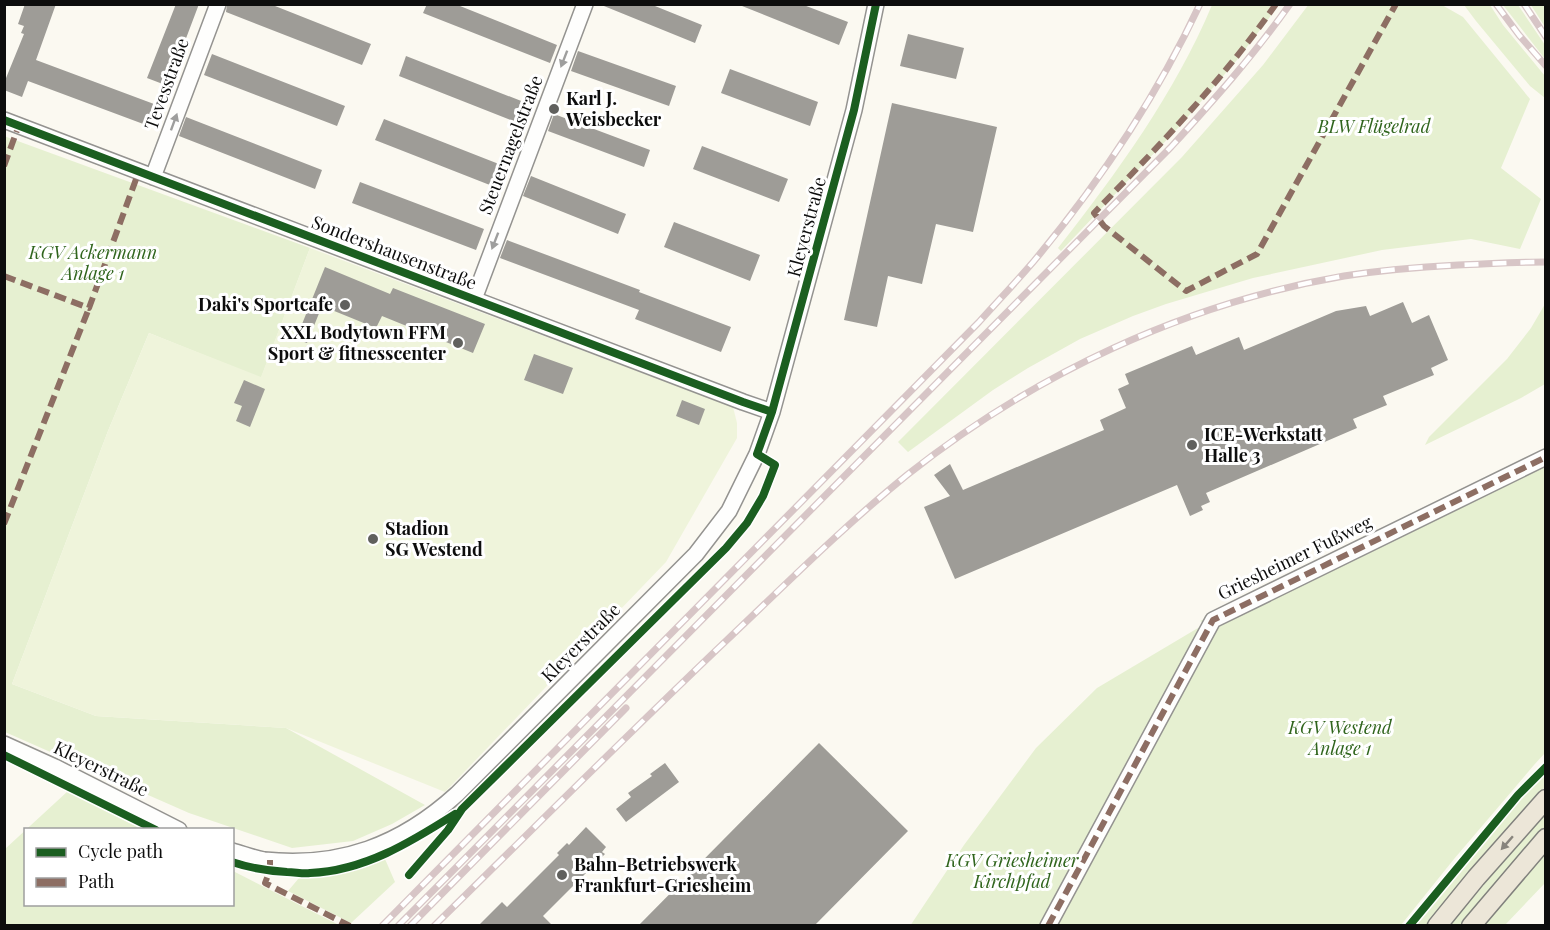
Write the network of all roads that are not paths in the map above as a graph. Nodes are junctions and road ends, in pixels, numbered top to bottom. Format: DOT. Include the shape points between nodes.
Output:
graph roads {
  1 [pos="218,4"];
  2 [pos="585,4"];
  3 [pos="876,4"];
  4 [pos="4,120"];
  5 [pos="153,177"];
  6 [pos="474,299"];
  7 [pos="772,412"];
  8 [pos="1545,457"];
  9 [pos="4,744"];
  10 [pos="1545,800"];
  11 [pos="175,828"];
  12 [pos="1545,838"];
  13 [pos="234,852"];
  14 [pos="1048,926"];
  15 [pos="1437,926"];
  16 [pos="1471,926"];
  5 -- 1 [label="street, Tevesstraße, one-way"];
  2 -- 6 [label="street, Steuernagelstraße, one-way"];
  3 -- 7 [label="street, Kleyerstraße" via="854,110"];
  4 -- 5 [label="street, Sondershausenstraße"];
  5 -- 6 [label="street, Sondershausenstraße"];
  6 -- 7 [label="street, Sondershausenstraße"];
  7 -- 13 [label="street, Kleyerstraße" via="729,511 696,554 437,812 394,839 345,856 310,861 261,860"];
  8 -- 14 [label="street, Griesheimer Fußweg" via="1213,620"];
  9 -- 11 [label="street, Kleyerstraße"];
  10 -- 15 [label="main road, one-way"];
  12 -- 16 [label="main road"];
}
